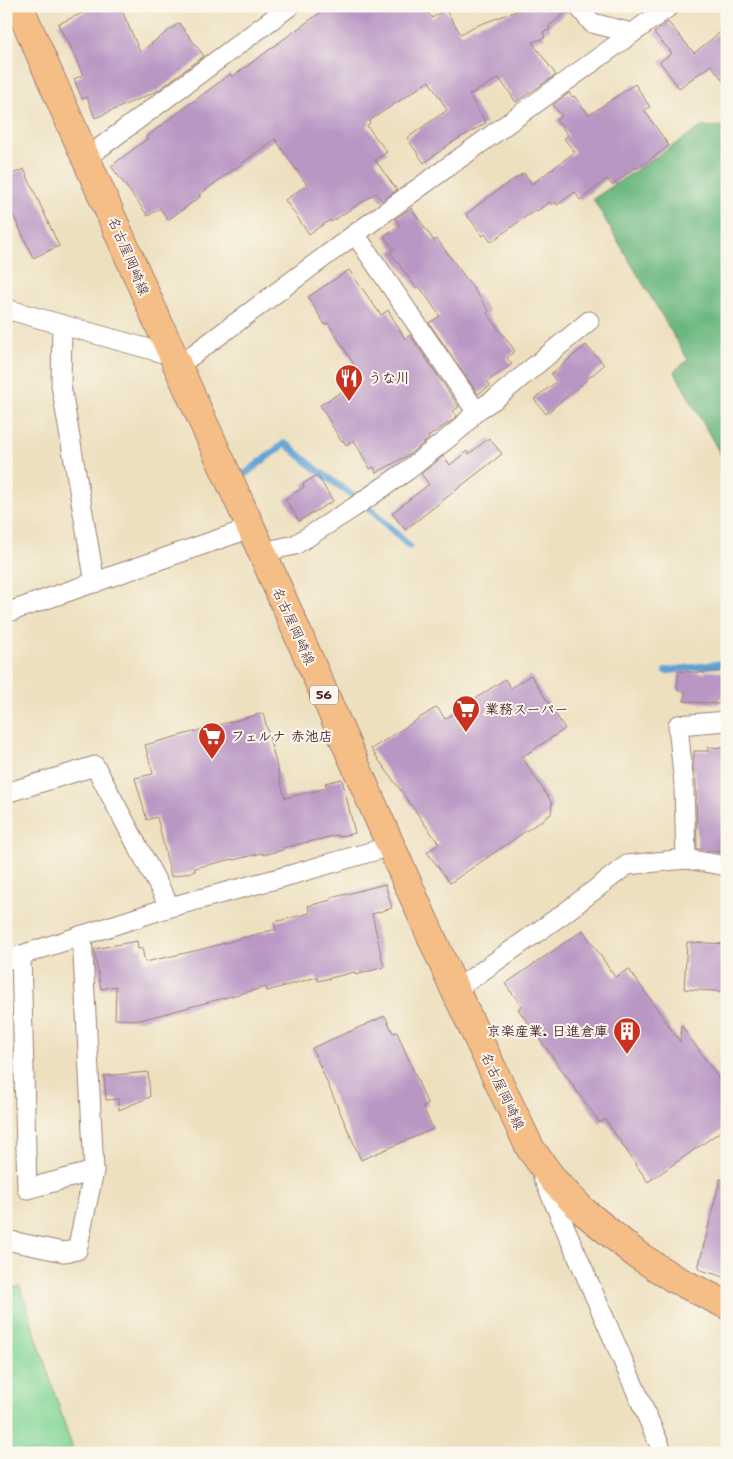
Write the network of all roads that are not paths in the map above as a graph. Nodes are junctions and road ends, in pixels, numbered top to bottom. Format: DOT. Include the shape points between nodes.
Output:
graph roads {
  1 [pos="19,6"];
  2 [pos="290,6"];
  3 [pos="578,6"];
  4 [pos="670,6"];
  5 [pos="632,33"];
  6 [pos="86,158"];
  7 [pos="355,234"];
  8 [pos="6,309"];
  9 [pos="589,321"];
  10 [pos="62,325"];
  11 [pos="176,361"];
  12 [pos="476,411"];
  13 [pos="256,540"];
  14 [pos="95,583"];
  15 [pos="6,613"];
  16 [pos="727,721"];
  17 [pos="6,793"];
  18 [pos="391,846"];
  19 [pos="686,858"];
  20 [pos="727,866"];
  21 [pos="170,907"];
  22 [pos="82,935"];
  23 [pos="14,957"];
  24 [pos="455,990"];
  25 [pos="530,1148"];
  26 [pos="94,1171"];
  27 [pos="6,1240"];
  28 [pos="727,1305"];
  29 [pos="663,1453"];
  1 -- 6 [label="main road, 名古屋岡崎線 / 56"];
  2 -- 6 [label="street"];
  3 -- 5 [label="street" via="592,23"];
  4 -- 5 [label="street"];
  5 -- 7 [label="street"];
  6 -- 11 [label="main road, 名古屋岡崎線 / 56"];
  7 -- 11 [label="street"];
  7 -- 12 [label="street"];
  8 -- 10 [label="street"];
  9 -- 12 [label="street"];
  10 -- 11 [label="street"];
  10 -- 14 [label="street" via="61,385"];
  11 -- 13 [label="main road, 名古屋岡崎線 / 56"];
  12 -- 13 [label="street" via="462,427 408,470 294,545"];
  13 -- 14 [label="street"];
  13 -- 18 [label="main road, 名古屋岡崎線 / 56"];
  14 -- 15 [label="street"];
  16 -- 19 [label="street" via="678,724"];
  17 -- 21 [label="street" via="95,766"];
  18 -- 21 [label="street"];
  18 -- 24 [label="main road, 名古屋岡崎線 / 56"];
  19 -- 20 [label="street"];
  19 -- 24 [label="street" via="627,866"];
  21 -- 22 [label="street"];
  22 -- 23 [label="street"];
  22 -- 26 [label="street"];
  23 -- 26 [label="street" via="27,1189"];
  24 -- 25 [label="main road, 名古屋岡崎線 / 56"];
  25 -- 28 [label="main road, 名古屋岡崎線 / 56" via="554,1181 582,1210 636,1254 673,1278"];
  25 -- 29 [label="street"];
  26 -- 27 [label="street" via="77,1250 63,1252"];
}
